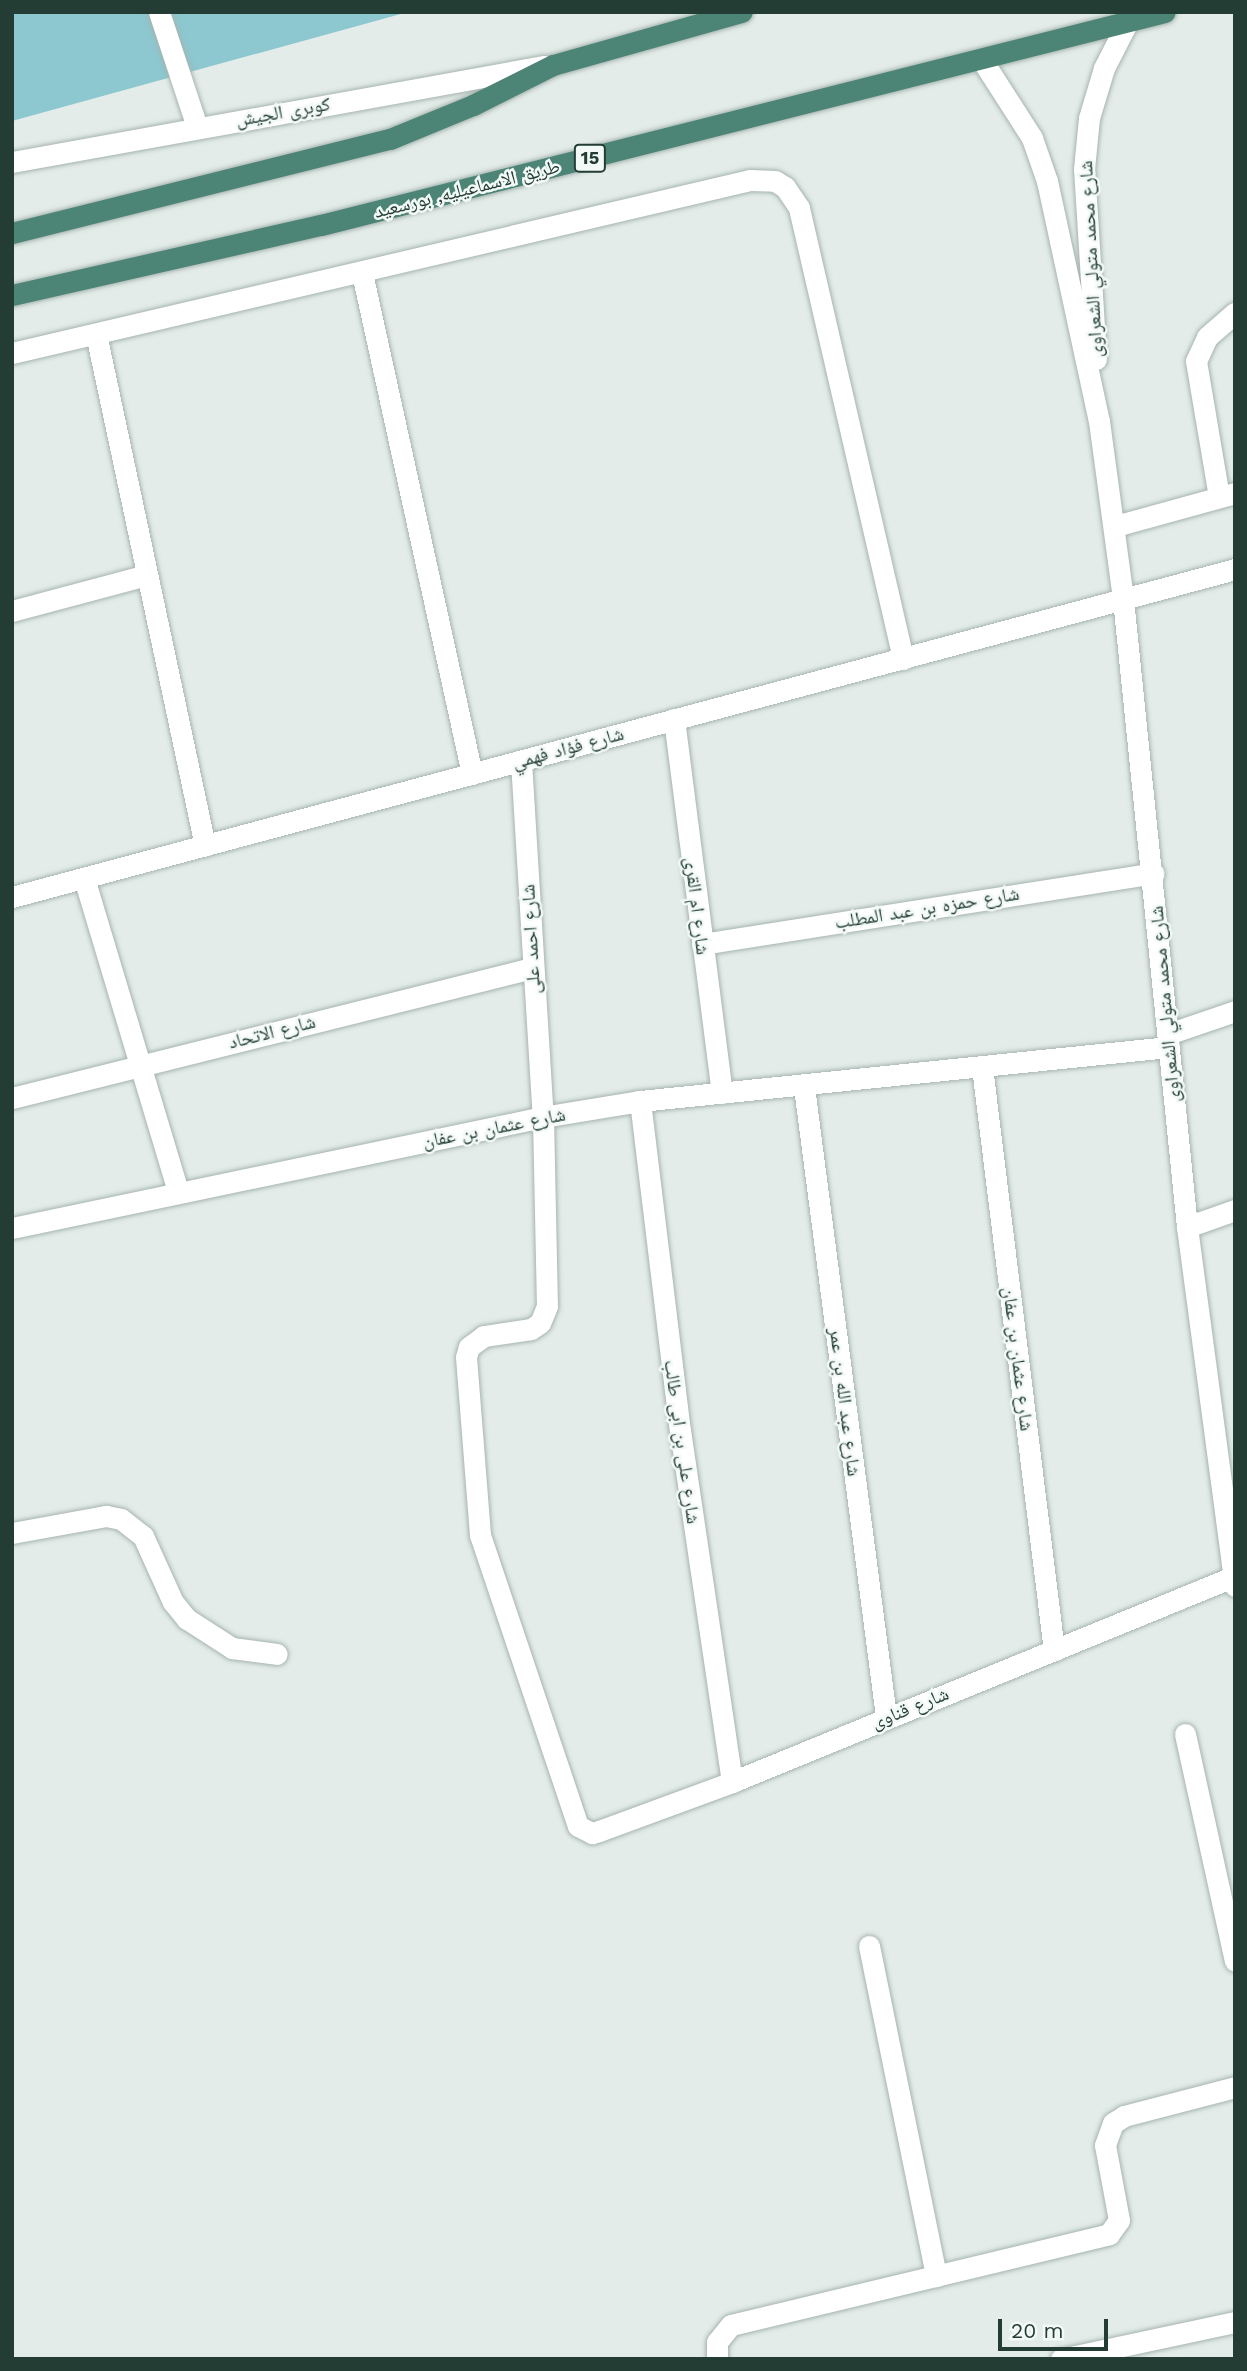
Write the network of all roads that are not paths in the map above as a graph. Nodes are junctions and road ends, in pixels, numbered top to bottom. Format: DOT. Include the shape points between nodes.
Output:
graph roads {
  1 [pos="159,12"];
  2 [pos="742,12"];
  3 [pos="1165,12"];
  4 [pos="1128,21"];
  5 [pos="982,60"];
  6 [pos="553,65"];
  7 [pos="197,127"];
  8 [pos="12,162"];
  9 [pos="12,233"];
  10 [pos="362,273"];
  11 [pos="12,295"];
  12 [pos="1235,313"];
  13 [pos="96,334"];
  14 [pos="12,353"];
  15 [pos="1099,421"];
  16 [pos="1227,495"];
  17 [pos="1115,526"];
  18 [pos="1235,569"];
  19 [pos="146,576"];
  20 [pos="1124,599"];
  21 [pos="12,611"];
  22 [pos="903,659"];
  23 [pos="674,719"];
  24 [pos="522,761"];
  25 [pos="472,774"];
  26 [pos="205,846"];
  27 [pos="1153,873"];
  28 [pos="84,878"];
  29 [pos="12,897"];
  30 [pos="702,944"];
  31 [pos="532,968"];
  32 [pos="1235,1011"];
  33 [pos="1168,1041"];
  34 [pos="140,1064"];
  35 [pos="982,1067"];
  36 [pos="804,1087"];
  37 [pos="722,1093"];
  38 [pos="12,1098"];
  39 [pos="640,1101"];
  40 [pos="542,1117"];
  41 [pos="178,1192"];
  42 [pos="1235,1210"];
  43 [pos="1187,1227"];
  44 [pos="12,1228"];
  45 [pos="12,1533"];
  46 [pos="1234,1580"];
  47 [pos="1054,1650"];
  48 [pos="277,1654"];
  49 [pos="886,1717"];
  50 [pos="1185,1734"];
  51 [pos="732,1782"];
  52 [pos="584,1831"];
  53 [pos="869,1946"];
  54 [pos="1235,1961"];
  55 [pos="1235,2087"];
  56 [pos="936,2276"];
  57 [pos="1235,2322"];
  58 [pos="717,2359"];
  59 [pos="1060,2359"];
  1 -- 7 [label="street"];
  2 -- 6 [label="highway"];
  3 -- 4 [label="highway, طريق الاسماعيليه, بورسعيد / 15"];
  4 -- 5 [label="highway, طريق الاسماعيليه, بورسعيد / 15"];
  4 -- 15 [label="street, شارع محمد متولي الشعراوى" via="1104,68 1089,118 1084,169"];
  5 -- 11 [label="highway, طريق الاسماعيليه, بورسعيد / 15" via="321,225"];
  5 -- 15 [label="street, شارع محمد متولي الشعراوى" via="1032,138 1047,181"];
  6 -- 7 [label="street, كوبرى الجيش"];
  6 -- 9 [label="highway" via="473,106 390,139 305,164"];
  7 -- 8 [label="street, كوبرى الجيش"];
  10 -- 13 [label="street"];
  10 -- 22 [label="street" via="750,180 775,181 785,187 799,208"];
  10 -- 25 [label="street"];
  12 -- 16 [label="street" via="1207,337 1196,361"];
  13 -- 14 [label="street"];
  13 -- 19 [label="street"];
  15 -- 17 [label="street, شارع محمد متولي الشعراوى"];
  16 -- 17 [label="street"];
  17 -- 20 [label="street, شارع محمد متولي الشعراوى"];
  18 -- 20 [label="street, شارع فؤاد فهمي"];
  19 -- 21 [label="street"];
  19 -- 26 [label="street"];
  20 -- 22 [label="street, شارع فؤاد فهمي"];
  20 -- 27 [label="street, شارع محمد متولي الشعراوى"];
  22 -- 23 [label="street, شارع فؤاد فهمي"];
  23 -- 24 [label="street, شارع فؤاد فهمي"];
  23 -- 30 [label="street, شارع ام القرى"];
  24 -- 25 [label="street, شارع فؤاد فهمي"];
  24 -- 31 [label="street, شارع احمد على"];
  25 -- 26 [label="street, شارع فؤاد فهمي"];
  26 -- 28 [label="street, شارع فؤاد فهمي"];
  27 -- 30 [label="street, شارع حمزه بن عبد المطلب"];
  27 -- 33 [label="street, شارع محمد متولي الشعراوى"];
  28 -- 29 [label="street, شارع فؤاد فهمي"];
  28 -- 34 [label="street"];
  30 -- 37 [label="street, شارع ام القرى"];
  31 -- 34 [label="street, شارع الاتحاد"];
  31 -- 40 [label="street, شارع احمد على"];
  32 -- 33 [label="street, شارع عثمان بن عفان"];
  33 -- 35 [label="street, شارع عثمان بن عفان"];
  33 -- 43 [label="street, شارع محمد متولي الشعراوى"];
  34 -- 38 [label="street, شارع الاتحاد"];
  34 -- 41 [label="street"];
  35 -- 36 [label="street, شارع عثمان بن عفان"];
  35 -- 47 [label="street, شارع عثمان بن عفان"];
  36 -- 37 [label="street, شارع عثمان بن عفان"];
  36 -- 49 [label="street, شارع عبد الله بن عمر"];
  37 -- 39 [label="street, شارع عثمان بن عفان"];
  39 -- 40 [label="street, شارع عثمان بن عفان"];
  39 -- 51 [label="street, شارع على بن ابى طالب" via="680,1430"];
  40 -- 41 [label="street, شارع عثمان بن عفان"];
  40 -- 52 [label="street, شارع احمد على" via="546,1315 531,1329 484,1336 469,1347 473,1482 483,1544 574,1820"];
  41 -- 44 [label="street, شارع عثمان بن عفان"];
  42 -- 43 [label="street"];
  43 -- 46 [label="street, شارع محمد متولي الشعراوى"];
  45 -- 48 [label="street" via="106,1516 121,1519 143,1536 173,1602 187,1619 232,1648"];
  46 -- 47 [label="street, شارع قناوى"];
  47 -- 49 [label="street, شارع قناوى"];
  49 -- 51 [label="street, شارع قناوى"];
  50 -- 54 [label="street"];
  51 -- 52 [label="street, شارع قناوى" via="599,1831"];
  53 -- 56 [label="street"];
  55 -- 56 [label="street" via="1113,2123 1105,2145 1119,2220 1109,2234"];
  56 -- 58 [label="street" via="731,2325 717,2342"];
  57 -- 59 [label="street"];
}
